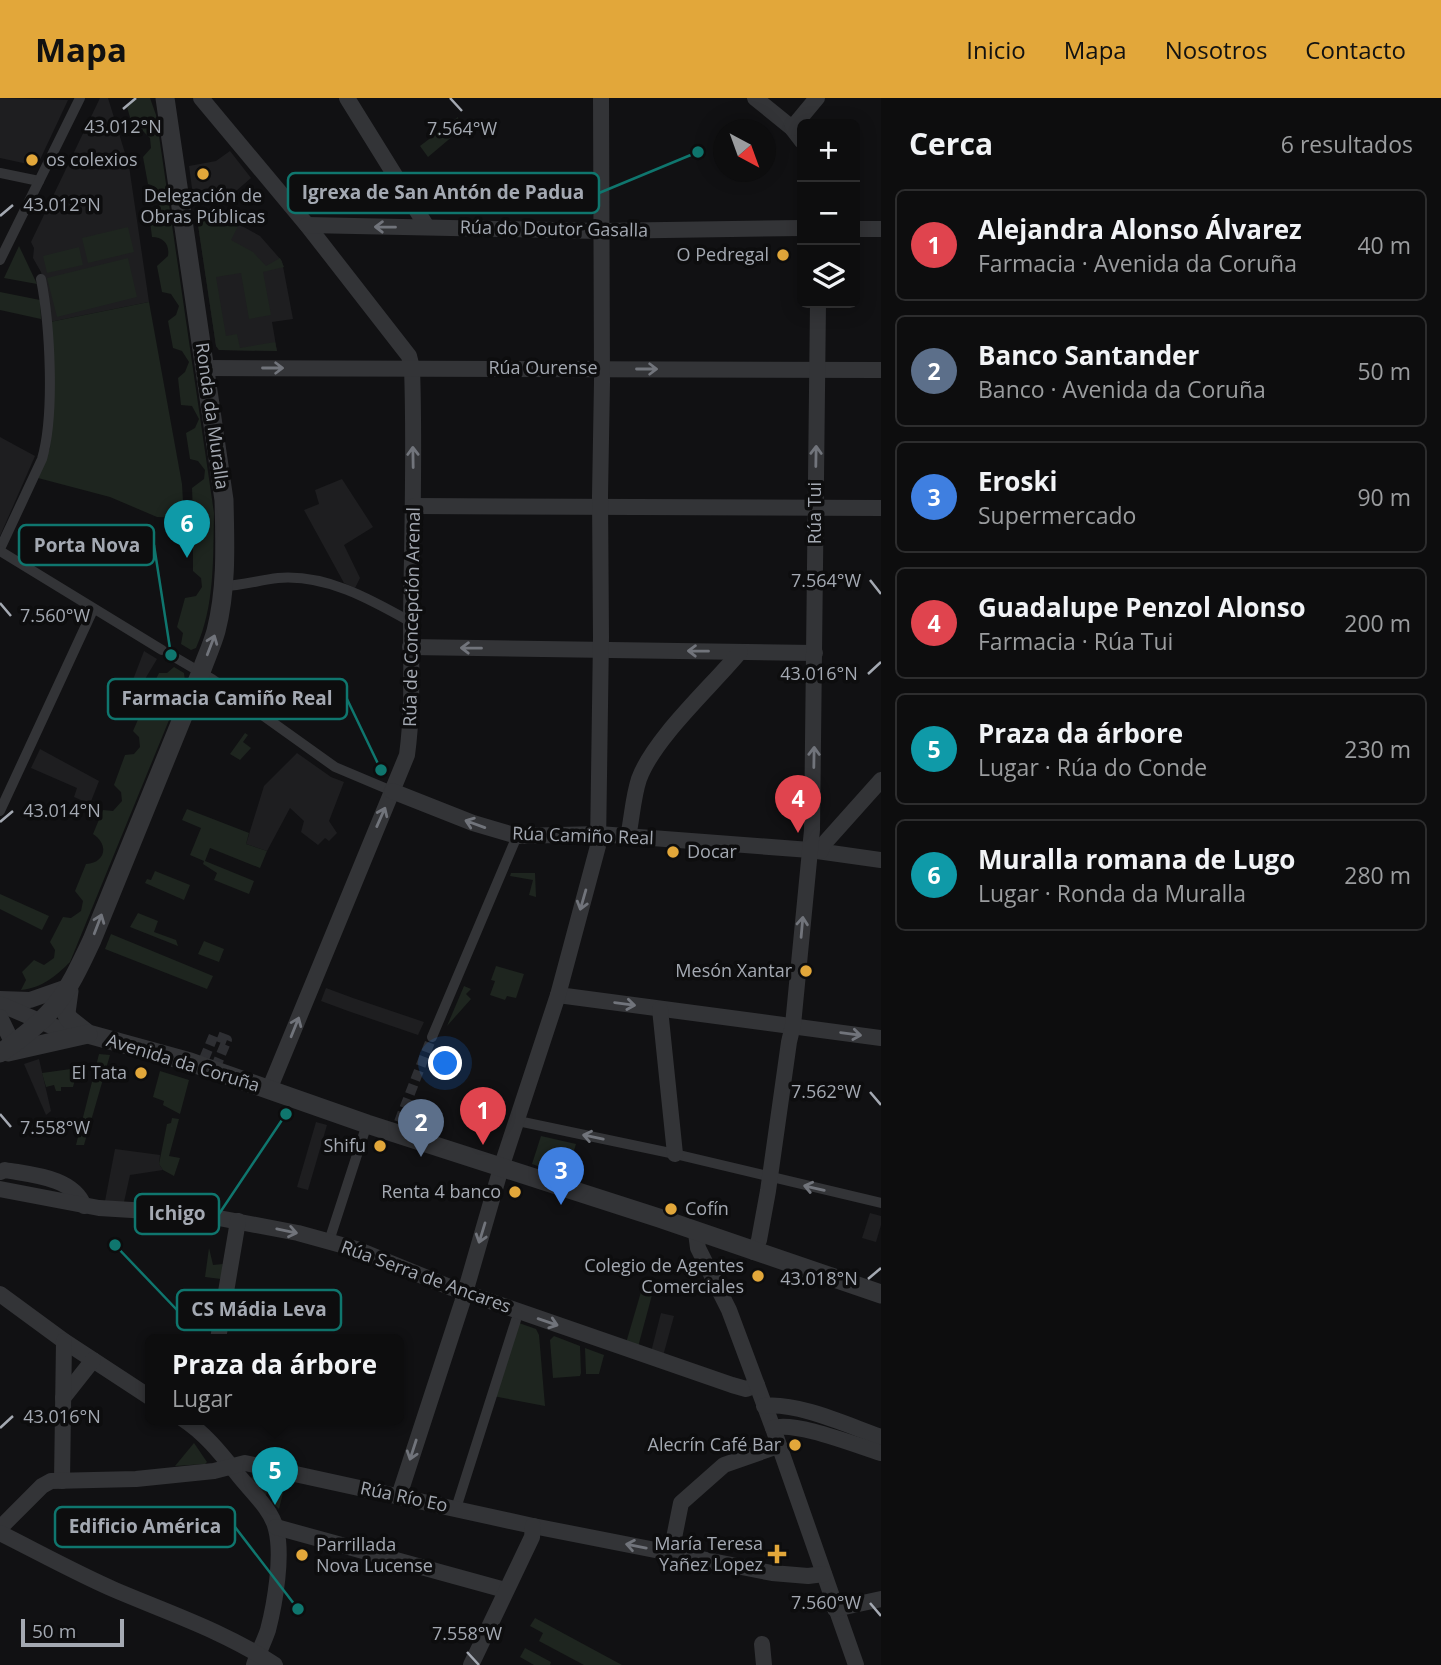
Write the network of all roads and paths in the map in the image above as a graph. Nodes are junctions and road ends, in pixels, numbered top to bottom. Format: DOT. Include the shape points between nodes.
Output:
graph roads {
  1 [pos="80,98"];
  2 [pos="165,98"];
  3 [pos="201,98"];
  4 [pos="347,98"];
  5 [pos="601,98"];
  6 [pos="755,98"];
  7 [pos="817,98"];
  8 [pos="792,128"];
  9 [pos="797,134"];
  10 [pos="0,173"];
  11 [pos="39,181"];
  12 [pos="307,225"];
  13 [pos="427,228"];
  14 [pos="797,228"];
  15 [pos="860,229"];
  16 [pos="881,229"];
  17 [pos="600,230"];
  18 [pos="0,260"];
  19 [pos="41,279"];
  20 [pos="818,308"];
  21 [pos="204,368"];
  22 [pos="412,368"];
  23 [pos="601,369"];
  24 [pos="817,369"];
  25 [pos="881,370"];
  26 [pos="414,506"];
  27 [pos="600,508"];
  28 [pos="815,508"];
  29 [pos="881,508"];
  30 [pos="0,550"];
  31 [pos="223,586"];
  32 [pos="93,610"];
  33 [pos="411,622"];
  34 [pos="411,647"];
  35 [pos="600,650"];
  36 [pos="740,652"];
  37 [pos="816,653"];
  38 [pos="201,672"];
  39 [pos="881,780"];
  40 [pos="392,791"];
  41 [pos="0,811"];
  42 [pos="599,834"];
  43 [pos="517,836"];
  44 [pos="628,837"];
  45 [pos="815,850"];
  46 [pos="881,860"];
  47 [pos="70,986"];
  48 [pos="558,995"];
  49 [pos="0,1002"];
  50 [pos="660,1009"];
  51 [pos="0,1017"];
  52 [pos="42,1023"];
  53 [pos="793,1026"];
  54 [pos="88,1034"];
  55 [pos="432,1037"];
  56 [pos="881,1038"];
  57 [pos="4,1051"];
  58 [pos="269,1090"];
  59 [pos="518,1121"];
  60 [pos="367,1124"];
  61 [pos="675,1154"];
  62 [pos="501,1168"];
  63 [pos="0,1172"];
  64 [pos="770,1178"];
  65 [pos="0,1189"];
  66 [pos="881,1203"];
  67 [pos="84,1206"];
  68 [pos="238,1221"];
  69 [pos="696,1233"];
  70 [pos="331,1235"];
  71 [pos="754,1252"];
  72 [pos="464,1292"];
  73 [pos="0,1294"];
  74 [pos="881,1294"];
  75 [pos="516,1320"];
  76 [pos="219,1334"];
  77 [pos="64,1341"];
  78 [pos="93,1360"];
  79 [pos="757,1385"];
  80 [pos="145,1394"];
  81 [pos="63,1398"];
  82 [pos="764,1406"];
  83 [pos="202,1425"];
  84 [pos="773,1428"];
  85 [pos="881,1437"];
  86 [pos="778,1446"];
  87 [pos="881,1453"];
  88 [pos="231,1466"];
  89 [pos="62,1481"];
  90 [pos="399,1496"];
  91 [pos="458,1502"];
  92 [pos="533,1526"];
  93 [pos="276,1527"];
  94 [pos="0,1530"];
  95 [pos="670,1553"];
  96 [pos="824,1574"];
  97 [pos="505,1590"];
  98 [pos="881,1599"];
  99 [pos="835,1609"];
  100 [pos="762,1644"];
  101 [pos="254,1660"];
  102 [pos="275,1665"];
  103 [pos="471,1665"];
  104 [pos="764,1665"];
  105 [pos="856,1665"];
  1 -- 11 [label="street"];
  2 -- 21 [label="street, Ronda da Muralla"];
  3 -- 12 [label="street"];
  4 -- 13 [label="street"];
  5 -- 17 [label="street"];
  6 -- 8 [label="street"];
  7 -- 8 [label="street"];
  8 -- 9 [label="street"];
  10 -- 11 [label="street"];
  11 -- 18 [label="street"];
  13 -- 12 [label="street, Rúa do Doutor Gasalla, one-way"];
  12 -- 22 [label="street" via="409,356"];
  13 -- 17 [label="street, Rúa do Doutor Gasalla"];
  14 -- 17 [label="street, Rúa do Doutor Gasalla"];
  15 -- 16 [label="street"];
  17 -- 23 [label="street"];
  19 -- 30 [label="street" via="49,385 46,447"];
  20 -- 24 [label="street, Rúa Tui"];
  21 -- 22 [label="street, Rúa Ourense, one-way"];
  21 -- 31 [label="street, Ronda da Muralla" via="224,500"];
  22 -- 23 [label="street, Rúa Ourense"];
  26 -- 22 [label="street, Rúa de Concepción Arenal, one-way"];
  23 -- 24 [label="street, Rúa Ourense, one-way"];
  23 -- 27 [label="street"];
  24 -- 25 [label="street, Rúa Ourense"];
  28 -- 24 [label="street, Rúa Tui, one-way"];
  26 -- 27 [label="street"];
  26 -- 33 [label="street, Rúa de Concepción Arenal"];
  27 -- 28 [label="street"];
  27 -- 35 [label="street"];
  28 -- 29 [label="street"];
  28 -- 37 [label="street, Rúa Tui"];
  30 -- 32 [label="street, Rúa Camiño Real"];
  31 -- 33 [label="street" via="297,578 325,582 357,593"];
  38 -- 31 [label="street, Ronda da Muralla, one-way" via="215,634"];
  32 -- 38 [label="street, Rúa Camiño Real"];
  32 -- 41 [label="street"];
  33 -- 34 [label="street, Rúa de Concepción Arenal"];
  35 -- 34 [label="street, one-way"];
  34 -- 40 [label="street, Rúa de Concepción Arenal" via="407,755"];
  36 -- 35 [label="street, one-way"];
  35 -- 42 [label="street"];
  36 -- 37 [label="street"];
  36 -- 44 [label="street" via="647,762"];
  45 -- 37 [label="street, Rúa Tui, one-way"];
  38 -- 40 [label="street, Rúa Camiño Real" via="335,766"];
  47 -- 38 [label="street, Ronda da Muralla, one-way"];
  39 -- 45 [label="street"];
  43 -- 40 [label="street, Rúa Camiño Real, one-way"];
  58 -- 40 [label="street, Rúa de Concepción Arenal, one-way"];
  42 -- 43 [label="street, Rúa Camiño Real"];
  42 -- 44 [label="street, Rúa Camiño Real"];
  42 -- 48 [label="street, one-way"];
  43 -- 55 [label="street"];
  44 -- 45 [label="street, Rúa Camiño Real"];
  45 -- 46 [label="street, Rúa Camiño Real"];
  53 -- 45 [label="street, Rúa Tui, one-way"];
  47 -- 49 [label="street" via="30,1000"];
  47 -- 52 [label="street, Ronda da Muralla"];
  47 -- 54 [label="street" via="66,1013"];
  48 -- 50 [label="street, one-way"];
  48 -- 59 [label="street"];
  49 -- 52 [label="street, Avenida da Coruña"];
  50 -- 53 [label="street"];
  50 -- 61 [label="street"];
  51 -- 57 [label="street"];
  52 -- 54 [label="street, Avenida da Coruña"];
  52 -- 57 [label="street, Ronda da Muralla"];
  53 -- 56 [label="street, one-way"];
  53 -- 64 [label="street, Rúa Tui"];
  54 -- 57 [label="street"];
  54 -- 58 [label="street, Avenida da Coruña"];
  58 -- 60 [label="street, Avenida da Coruña"];
  61 -- 59 [label="street, one-way"];
  59 -- 62 [label="street"];
  60 -- 62 [label="street, Avenida da Coruña"];
  60 -- 70 [label="street"];
  61 -- 64 [label="street"];
  62 -- 69 [label="street, Avenida da Coruña"];
  62 -- 72 [label="street, one-way"];
  63 -- 67 [label="street" via="61,1182 81,1197"];
  66 -- 64 [label="street, one-way"];
  64 -- 71 [label="street, Rúa Tui"];
  65 -- 67 [label="street, Rúa Serra de Ancares"];
  67 -- 68 [label="street, Rúa Serra de Ancares"];
  68 -- 72 [label="street, Rúa Serra de Ancares, one-way" via="356,1249"];
  68 -- 76 [label="street"];
  69 -- 71 [label="street, Avenida da Coruña"];
  69 -- 79 [label="street" via="698,1248 729,1310"];
  71 -- 74 [label="street, Avenida da Coruña"];
  72 -- 79 [label="street, Rúa Serra de Ancares, one-way" via="732,1385 746,1389"];
  72 -- 90 [label="street, one-way"];
  73 -- 77 [label="street"];
  75 -- 91 [label="street"];
  77 -- 78 [label="street"];
  77 -- 81 [label="street"];
  78 -- 80 [label="street"];
  78 -- 81 [label="street"];
  79 -- 82 [label="street"];
  81 -- 89 [label="street"];
  82 -- 84 [label="street"];
  82 -- 85 [label="street" via="806,1412"];
  83 -- 88 [label="street"];
  84 -- 86 [label="street"];
  84 -- 87 [label="street" via="797,1427"];
  86 -- 95 [label="street" via="724,1465 681,1503"];
  86 -- 96 [label="street"];
  88 -- 89 [label="street, Rúa Río Eo" via="136,1479"];
  88 -- 90 [label="street, Rúa Río Eo" via="245,1463"];
  88 -- 93 [label="street"];
  89 -- 94 [label="street, Rúa Río Eo" via="43,1486"];
  90 -- 92 [label="street, Rúa Río Eo"];
  95 -- 92 [label="street, Rúa Río Eo, one-way"];
  92 -- 97 [label="street"];
  93 -- 97 [label="street"];
  93 -- 101 [label="street" via="276,1586 268,1628"];
  94 -- 101 [label="street" via="113,1589 200,1625"];
  95 -- 96 [label="street, Rúa Río Eo" via="772,1573"];
  96 -- 99 [label="street"];
  97 -- 103 [label="street"];
  98 -- 99 [label="street"];
  99 -- 105 [label="street"];
  100 -- 104 [label="street"];
  101 -- 102 [label="street"];
}
